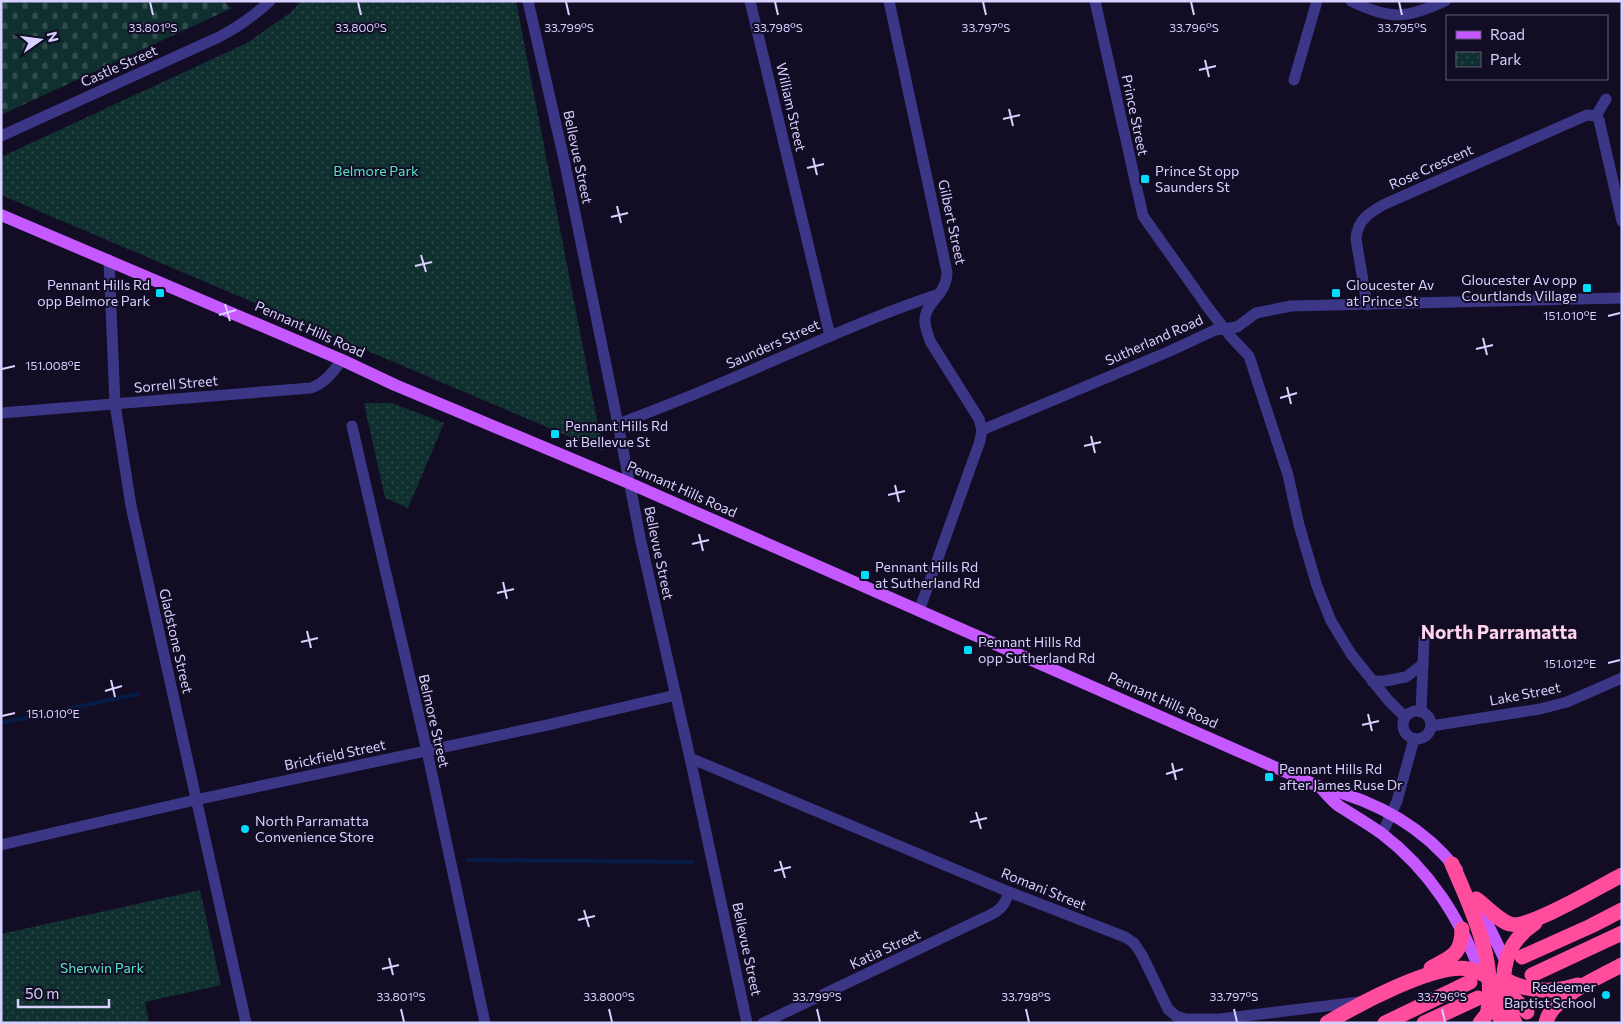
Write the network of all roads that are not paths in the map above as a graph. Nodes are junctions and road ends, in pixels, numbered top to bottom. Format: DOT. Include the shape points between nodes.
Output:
graph roads {
  1 [pos="270,1"];
  2 [pos="528,1"];
  3 [pos="750,1"];
  4 [pos="889,1"];
  5 [pos="1095,1"];
  6 [pos="1317,1"];
  7 [pos="1351,1"];
  8 [pos="1445,1"];
  9 [pos="1294,80"];
  10 [pos="1606,98"];
  11 [pos="1596,116"];
  12 [pos="1,136"];
  13 [pos="1,215"];
  14 [pos="1622,221"];
  15 [pos="109,260"];
  16 [pos="940,294"];
  17 [pos="1622,298"];
  18 [pos="1367,305"];
  19 [pos="1225,330"];
  20 [pos="830,336"];
  21 [pos="342,360"];
  22 [pos="115,404"];
  23 [pos="1,413"];
  24 [pos="618,424"];
  25 [pos="352,426"];
  26 [pos="982,430"];
  27 [pos="629,483"];
  28 [pos="920,610"];
  29 [pos="1424,639"];
  30 [pos="1423,664"];
  31 [pos="1622,678"];
  32 [pos="1372,681"];
  33 [pos="676,695"];
  34 [pos="1421,712"];
  35 [pos="1405,717"];
  36 [pos="1431,726"];
  37 [pos="1414,739"];
  38 [pos="426,751"];
  39 [pos="690,758"];
  40 [pos="1320,787"];
  41 [pos="195,800"];
  42 [pos="1392,814"];
  43 [pos="1382,834"];
  44 [pos="1,846"];
  45 [pos="1452,864"];
  46 [pos="1622,875"];
  47 [pos="1009,892"];
  48 [pos="1476,899"];
  49 [pos="1622,910"];
  50 [pos="1548,913"];
  51 [pos="1462,929"];
  52 [pos="1622,933"];
  53 [pos="1522,957"];
  54 [pos="1505,960"];
  55 [pos="1622,965"];
  56 [pos="1532,975"];
  57 [pos="1594,979"];
  58 [pos="1491,983"];
  59 [pos="1396,987"];
  60 [pos="1363,1002"];
  61 [pos="1529,1018"];
  62 [pos="1220,1021"];
  63 [pos="246,1023"];
  64 [pos="485,1023"];
  65 [pos="747,1023"];
  66 [pos="763,1023"];
  67 [pos="1327,1023"];
  68 [pos="1385,1023"];
  69 [pos="1424,1023"];
  70 [pos="1480,1023"];
  71 [pos="1502,1023"];
  72 [pos="1514,1023"];
  73 [pos="1546,1023"];
  1 -- 12 [label="street, Castle Street" via="247,21 222,36"];
  2 -- 24 [label="street, Bellevue Street"];
  3 -- 20 [label="street, William Street"];
  4 -- 16 [label="street, Gilbert Street" via="946,263 947,280"];
  5 -- 19 [label="street, Prince Street" via="1142,216"];
  6 -- 9 [label="street"];
  7 -- 8 [label="street" via="1394,15 1420,12"];
  10 -- 11 [label="street"];
  11 -- 14 [label="street" via="1600,120"];
  11 -- 18 [label="street, Rose Crescent" via="1587,115 1573,121 1384,204 1364,217 1356,238"];
  13 -- 15 [label="main road, Pennant Hills Road"];
  15 -- 21 [label="main road, Pennant Hills Road"];
  15 -- 22 [label="street, Gladstone Street"];
  16 -- 20 [label="street, Saunders Street"];
  16 -- 26 [label="street, Gilbert Street" via="925,315 930,341 979,419"];
  17 -- 18 [label="street"];
  18 -- 19 [label="street" via="1291,306 1265,310"];
  19 -- 26 [label="street, Sutherland Road" via="1215,330"];
  19 -- 32 [label="street, Sutherland Road" via="1252,363 1288,475 1317,586 1331,621"];
  20 -- 24 [label="street, Saunders Street"];
  21 -- 22 [label="street, Sorrell Street" via="328,378 310,388"];
  21 -- 27 [label="main road, Pennant Hills Road"];
  22 -- 23 [label="street, Sorrell Street"];
  22 -- 41 [label="street, Gladstone Street" via="131,506"];
  24 -- 27 [label="street, Bellevue Street"];
  25 -- 38 [label="street, Belmore Street"];
  26 -- 28 [label="street"];
  27 -- 28 [label="main road, Pennant Hills Road"];
  27 -- 33 [label="street, Bellevue Street"];
  28 -- 40 [label="main road, Pennant Hills Road"];
  29 -- 30 [label="street"];
  30 -- 32 [label="street" via="1406,677"];
  30 -- 34 [label="street"];
  31 -- 36 [label="street, Lake Street" via="1567,702 1540,709"];
  32 -- 35 [label="street, Sutherland Road"];
  33 -- 38 [label="street, Brickfield Street"];
  33 -- 39 [label="street, Bellevue Street"];
  34 -- 35 [label="street" via="1412,711"];
  34 -- 36 [label="street" via="1428,717"];
  35 -- 37 [label="street" via="1404,730"];
  36 -- 37 [label="street" via="1427,735"];
  37 -- 42 [label="street"];
  38 -- 41 [label="street, Brickfield Street"];
  38 -- 64 [label="street, Belmore Street"];
  39 -- 47 [label="street, Romani Street"];
  39 -- 65 [label="street, Bellevue Street"];
  40 -- 42 [label="main road, Pennant Hills Road" via="1342,792"];
  40 -- 43 [label="main road, Pennant Hills Road" via="1337,805"];
  41 -- 44 [label="street, Brickfield Street"];
  41 -- 63 [label="street, Gladstone Street"];
  42 -- 43 [label="street"];
  42 -- 45 [label="main road, Pennant Hills Road" via="1428,839"];
  43 -- 51 [label="main road, Pennant Hills Road" via="1411,860 1442,896"];
  45 -- 48 [label="main road, Pennant Hills Road"];
  45 -- 58 [label="highway" via="1477,921"];
  46 -- 50 [label="highway"];
  47 -- 62 [label="street, Romani Street" via="1134,943 1168,1009 1186,1019"];
  47 -- 66 [label="street, Katia Street" via="1000,910"];
  48 -- 50 [label="highway" via="1513,925 1524,924"];
  48 -- 54 [label="main road, Pennant Hills Road"];
  49 -- 53 [label="highway"];
  50 -- 54 [label="highway" via="1521,934"];
  51 -- 58 [label="main road, Pennant Hills Road"];
  51 -- 59 [label="highway" via="1460,946 1452,956"];
  52 -- 56 [label="highway"];
  54 -- 58 [label="highway, Pennant Hills Road"];
  55 -- 57 [label="highway"];
  57 -- 58 [label="highway" via="1560,990"];
  57 -- 73 [label="highway" via="1556,1005"];
  58 -- 59 [label="highway" via="1468,968 1448,970"];
  58 -- 61 [label="highway, Pennant Hills Road"];
  58 -- 68 [label="highway"];
  58 -- 69 [label="highway"];
  58 -- 70 [label="highway" via="1488,1014"];
  58 -- 71 [label="highway, Pennant Hills Road"];
  58 -- 72 [label="highway" via="1506,1004"];
  59 -- 60 [label="highway"];
  60 -- 62 [label="street, Romani Street"];
  60 -- 67 [label="highway"];
}
